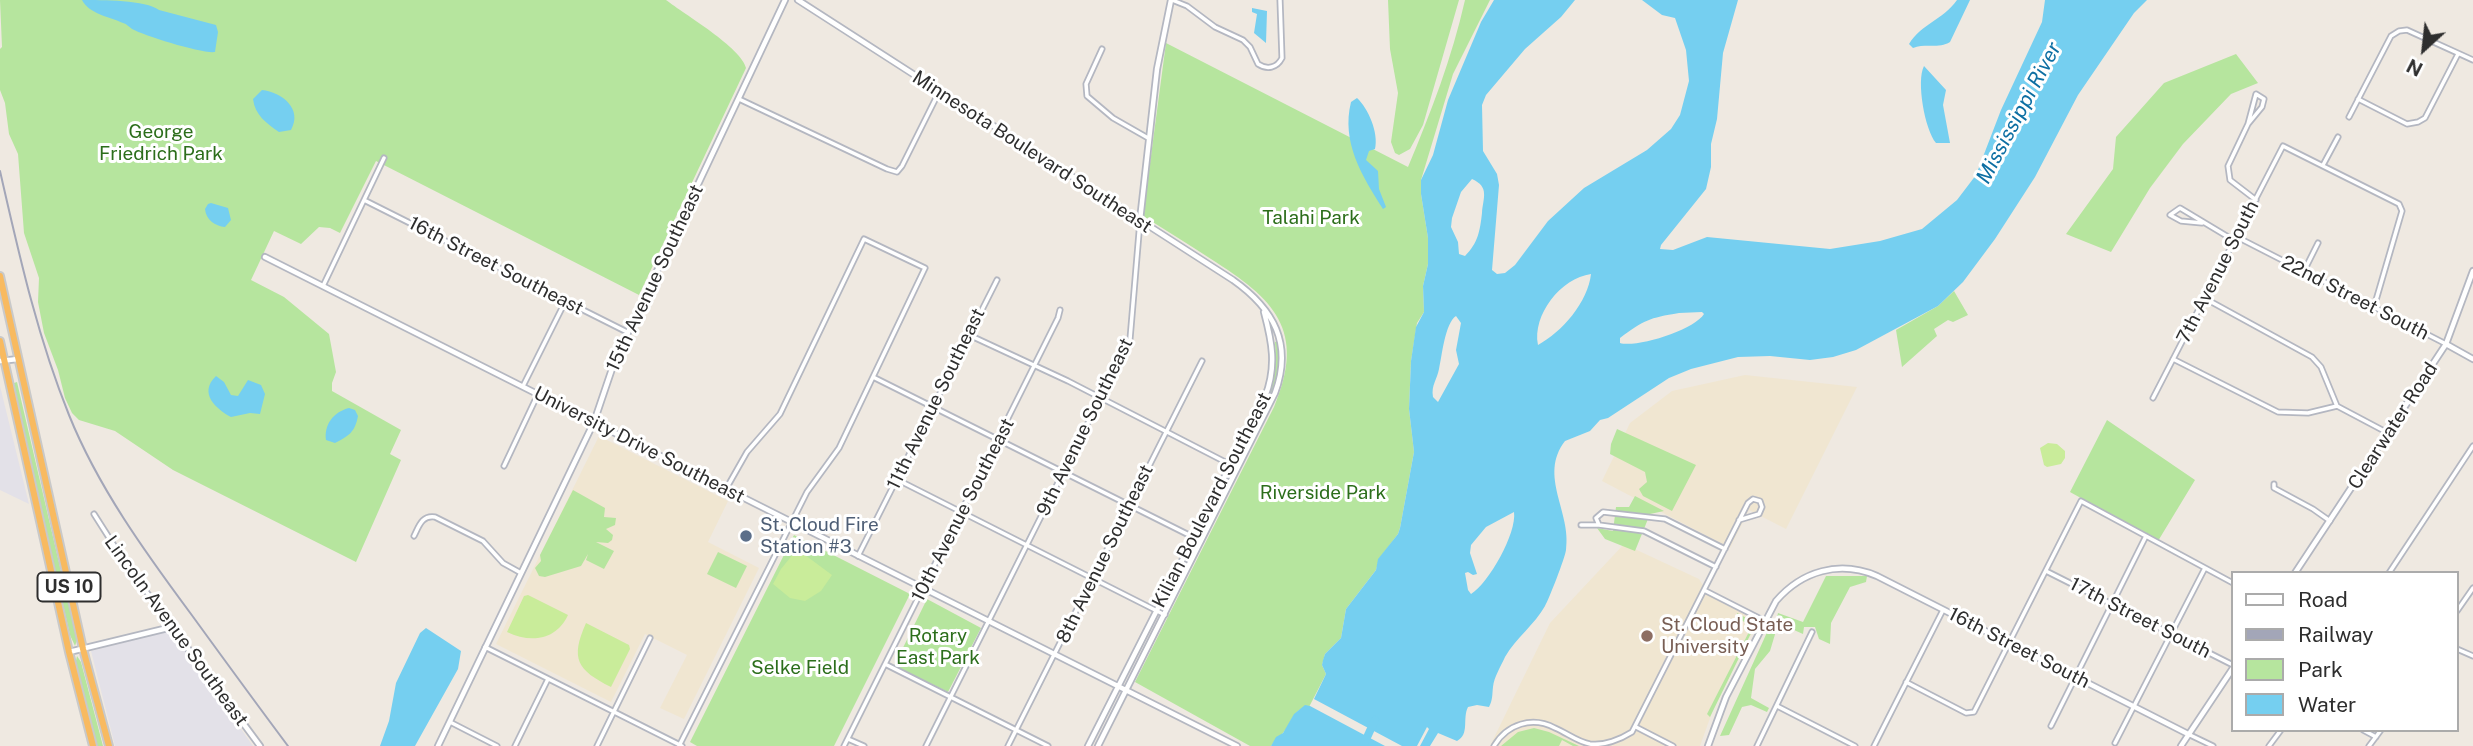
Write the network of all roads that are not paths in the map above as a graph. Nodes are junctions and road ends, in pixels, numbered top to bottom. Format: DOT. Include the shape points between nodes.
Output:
graph roads {
  1 [pos="785,0"];
  2 [pos="797,0"];
  3 [pos="1171,0"];
  4 [pos="1280,0"];
  5 [pos="1102,49"];
  6 [pos="2458,54"];
  7 [pos="2473,60"];
  8 [pos="939,92"];
  9 [pos="738,99"];
  10 [pos="2358,99"];
  11 [pos="2349,117"];
  12 [pos="2248,124"];
  13 [pos="2338,137"];
  14 [pos="1148,138"];
  15 [pos="384,158"];
  16 [pos="2323,165"];
  17 [pos="364,200"];
  18 [pos="2256,200"];
  19 [pos="1140,221"];
  20 [pos="2202,223"];
  21 [pos="2236,239"];
  22 [pos="2318,243"];
  23 [pos="265,257"];
  24 [pos="2304,271"];
  25 [pos="2473,271"];
  26 [pos="0,276"];
  27 [pos="997,280"];
  28 [pos="323,286"];
  29 [pos="2206,299"];
  30 [pos="565,302"];
  31 [pos="1263,307"];
  32 [pos="2374,307"];
  33 [pos="1060,310"];
  34 [pos="627,332"];
  35 [pos="968,335"];
  36 [pos="0,341"];
  37 [pos="2446,344"];
  38 [pos="19,359"];
  39 [pos="2173,359"];
  40 [pos="2473,359"];
  41 [pos="2,361"];
  42 [pos="1202,361"];
  43 [pos="1035,365"];
  44 [pos="873,377"];
  45 [pos="523,386"];
  46 [pos="538,394"];
  47 [pos="1101,398"];
  48 [pos="2153,398"];
  49 [pos="933,405"];
  50 [pos="2337,406"];
  51 [pos="594,422"];
  52 [pos="1166,431"];
  53 [pos="2389,434"];
  54 [pos="998,439"];
  55 [pos="2473,446"];
  56 [pos="1230,464"];
  57 [pos="505,466"];
  58 [pos="1237,468"];
  59 [pos="1064,472"];
  60 [pos="896,479"];
  61 [pos="2274,484"];
  62 [pos="726,489"];
  63 [pos="1129,505"];
  64 [pos="962,512"];
  65 [pos="94,514"];
  66 [pos="1739,520"];
  67 [pos="2330,521"];
  68 [pos="792,522"];
  69 [pos="1581,525"];
  70 [pos="1599,525"];
  71 [pos="414,536"];
  72 [pos="2146,536"];
  73 [pos="1194,538"];
  74 [pos="1201,541"];
  75 [pos="1027,545"];
  76 [pos="1725,549"];
  77 [pos="858,556"];
  78 [pos="1716,567"];
  79 [pos="2205,568"];
  80 [pos="2046,571"];
  81 [pos="2296,571"];
  82 [pos="2390,571"];
  83 [pos="521,573"];
  84 [pos="1094,578"];
  85 [pos="2232,582"];
  86 [pos="924,588"];
  87 [pos="2473,588"];
  88 [pos="1704,590"];
  89 [pos="2112,603"];
  90 [pos="2459,608"];
  91 [pos="1157,610"];
  92 [pos="1942,610"];
  93 [pos="1164,615"];
  94 [pos="989,621"];
  95 [pos="1765,621"];
  96 [pos="172,627"];
  97 [pos="1812,632"];
  98 [pos="2171,633"];
  99 [pos="650,638"];
  100 [pos="2010,644"];
  101 [pos="485,647"];
  102 [pos="83,649"];
  103 [pos="69,652"];
  104 [pos="1055,655"];
  105 [pos="885,664"];
  106 [pos="2232,665"];
  107 [pos="2232,668"];
  108 [pos="2076,677"];
  109 [pos="548,679"];
  110 [pos="1906,682"];
  111 [pos="1118,687"];
  112 [pos="1126,691"];
  113 [pos="950,697"];
  114 [pos="1777,706"];
  115 [pos="2134,707"];
  116 [pos="614,712"];
  117 [pos="450,722"];
  118 [pos="2051,726"];
  119 [pos="1636,727"];
  120 [pos="1016,730"];
  121 [pos="2366,732"];
  122 [pos="2380,732"];
  123 [pos="2189,734"];
  124 [pos="2377,737"];
  125 [pos="848,738"];
  126 [pos="2115,743"];
  127 [pos="93,746"];
  128 [pos="109,746"];
  129 [pos="260,746"];
  130 [pos="438,746"];
  131 [pos="498,746"];
  132 [pos="515,746"];
  133 [pos="597,746"];
  134 [pos="680,746"];
  135 [pos="844,746"];
  136 [pos="864,746"];
  137 [pos="926,746"];
  138 [pos="1008,746"];
  139 [pos="1048,746"];
  140 [pos="1088,746"];
  141 [pos="1098,746"];
  142 [pos="1237,746"];
  143 [pos="1494,746"];
  144 [pos="1672,746"];
  145 [pos="1708,746"];
  146 [pos="1757,746"];
  147 [pos="1855,746"];
  148 [pos="1874,746"];
  149 [pos="2181,746"];
  150 [pos="2213,746"];
  151 [pos="2370,746"];
  1 -- 9 [label="street, 15th Avenue Southeast"];
  2 -- 8 [label="street, Minnesota Boulevard Southeast"];
  3 -- 4 [label="street" via="1243,40 1258,64 1269,68 1282,58"];
  3 -- 14 [label="street, 9th Avenue Southeast"];
  5 -- 14 [label="street" via="1086,84 1087,96 1105,113"];
  6 -- 7 [label="street"];
  6 -- 10 [label="street" via="2407,30 2399,31 2390,36"];
  6 -- 10 [label="street" via="2425,118 2418,122 2407,124"];
  8 -- 9 [label="street" via="897,172"];
  8 -- 19 [label="street, Minnesota Boulevard Southeast"];
  9 -- 34 [label="street, 15th Avenue Southeast"];
  10 -- 11 [label="street"];
  12 -- 12 [label="street" via="2262,107 2264,99 2256,94"];
  12 -- 18 [label="street" via="2228,166 2230,180"];
  13 -- 16 [label="street"];
  14 -- 19 [label="street, 9th Avenue Southeast"];
  15 -- 17 [label="street"];
  16 -- 18 [label="street, 7th Avenue South" via="2283,146"];
  16 -- 32 [label="street" via="2399,204 2402,211"];
  17 -- 28 [label="street"];
  17 -- 30 [label="street, 16th Street Southeast"];
  18 -- 21 [label="street, 7th Avenue South"];
  19 -- 31 [label="street, Minnesota Boulevard Southeast" via="1233,280"];
  19 -- 47 [label="street, 9th Avenue Southeast" via="1131,335"];
  20 -- 20 [label="street" via="2180,208 2170,215 2181,222"];
  20 -- 21 [label="street, 22nd Street South"];
  21 -- 24 [label="street, 22nd Street South"];
  21 -- 29 [label="street, 7th Avenue South"];
  22 -- 24 [label="street"];
  23 -- 28 [label="street, University Drive Southeast"];
  24 -- 32 [label="street, 22nd Street South"];
  25 -- 37 [label="street, Clearwater Road"];
  26 -- 38 [label="highway, US 10"];
  27 -- 35 [label="street, 11th Avenue Southeast"];
  28 -- 45 [label="street, University Drive Southeast"];
  29 -- 39 [label="street, 7th Avenue South"];
  29 -- 50 [label="street" via="2312,357"];
  30 -- 34 [label="street, 16th Street Southeast"];
  30 -- 45 [label="street"];
  31 -- 56 [label="street, Kilian Boulevard Southeast" via="1273,346 1272,379"];
  31 -- 58 [label="street, Kilian Boulevard Southeast" via="1280,335 1280,375"];
  32 -- 37 [label="street, 22nd Street South"];
  33 -- 43 [label="street, 10th Avenue Southeast"];
  34 -- 51 [label="street, 15th Avenue Southeast"];
  35 -- 43 [label="street"];
  35 -- 49 [label="street, 11th Avenue Southeast"];
  36 -- 41 [label="highway, US 10"];
  37 -- 40 [label="street, 22nd Street South"];
  37 -- 53 [label="street, Clearwater Road"];
  38 -- 41 [label="street"];
  38 -- 102 [label="highway, US 10"];
  39 -- 48 [label="street, 7th Avenue South"];
  39 -- 50 [label="street" via="2278,412 2297,414"];
  41 -- 103 [label="highway, US 10"];
  42 -- 52 [label="street, 8th Avenue Southeast"];
  43 -- 47 [label="street"];
  43 -- 54 [label="street, 10th Avenue Southeast"];
  44 -- 49 [label="street"];
  44 -- 62 [label="street" via="925,268 864,239 780,414 747,452"];
  44 -- 68 [label="street" via="838,448"];
  45 -- 46 [label="street, University Drive Southeast"];
  46 -- 51 [label="street, University Drive Southeast"];
  46 -- 57 [label="street"];
  47 -- 52 [label="street"];
  47 -- 59 [label="street, 9th Avenue Southeast"];
  49 -- 54 [label="street"];
  49 -- 60 [label="street, 11th Avenue Southeast"];
  50 -- 53 [label="street"];
  51 -- 62 [label="street, University Drive Southeast"];
  51 -- 83 [label="street, 15th Avenue Southeast"];
  52 -- 56 [label="street"];
  52 -- 63 [label="street, 8th Avenue Southeast"];
  53 -- 67 [label="street, Clearwater Road"];
  54 -- 59 [label="street"];
  54 -- 64 [label="street, 10th Avenue Southeast"];
  55 -- 82 [label="street"];
  56 -- 58 [label="street"];
  56 -- 73 [label="street, Kilian Boulevard Southeast"];
  58 -- 74 [label="street, Kilian Boulevard Southeast"];
  59 -- 63 [label="street"];
  59 -- 75 [label="street, 9th Avenue Southeast"];
  60 -- 64 [label="street"];
  60 -- 77 [label="street, 11th Avenue Southeast"];
  61 -- 67 [label="street"];
  62 -- 68 [label="street, University Drive Southeast"];
  63 -- 73 [label="street"];
  63 -- 84 [label="street, 8th Avenue Southeast"];
  64 -- 75 [label="street"];
  64 -- 86 [label="street, 10th Avenue Southeast"];
  65 -- 96 [label="street, Lincoln Avenue Southeast"];
  66 -- 66 [label="street" via="1748,503 1760,501 1759,514"];
  66 -- 76 [label="street"];
  67 -- 81 [label="street, Clearwater Road"];
  68 -- 77 [label="street, University Drive Southeast"];
  68 -- 134 [label="street"];
  69 -- 70 [label="street"];
  70 -- 76 [label="street" via="1596,518 1603,512 1657,517"];
  70 -- 78 [label="street" via="1644,531"];
  71 -- 83 [label="street" via="423,519 435,517 482,541 502,562"];
  72 -- 79 [label="street"];
  72 -- 80 [label="street" via="2081,500"];
  72 -- 89 [label="street"];
  73 -- 74 [label="street"];
  73 -- 91 [label="street, Kilian Boulevard Southeast"];
  74 -- 93 [label="street, Kilian Boulevard Southeast"];
  75 -- 84 [label="street"];
  75 -- 94 [label="street, 9th Avenue Southeast"];
  76 -- 78 [label="street"];
  77 -- 86 [label="street, University Drive Southeast"];
  78 -- 88 [label="street"];
  79 -- 85 [label="street"];
  79 -- 98 [label="street"];
  80 -- 89 [label="street, 17th Street South"];
  80 -- 100 [label="street"];
  83 -- 101 [label="street, 15th Avenue Southeast"];
  84 -- 91 [label="street"];
  84 -- 104 [label="street, 8th Avenue Southeast"];
  86 -- 94 [label="street, University Drive Southeast"];
  86 -- 105 [label="street, 10th Avenue Southeast"];
  87 -- 90 [label="street"];
  88 -- 95 [label="street"];
  88 -- 119 [label="street"];
  89 -- 98 [label="street, 17th Street South"];
  89 -- 108 [label="street"];
  91 -- 93 [label="street"];
  91 -- 111 [label="street, Kilian Boulevard Southeast"];
  92 -- 95 [label="street, 16th Street South" via="1863,571 1839,568 1800,580 1776,601"];
  92 -- 100 [label="street, 16th Street South"];
  92 -- 110 [label="street"];
  93 -- 112 [label="street, Kilian Boulevard Southeast"];
  94 -- 104 [label="street, University Drive Southeast"];
  94 -- 113 [label="street, 9th Avenue Southeast"];
  95 -- 145 [label="street" via="1726,697"];
  96 -- 102 [label="street"];
  96 -- 129 [label="street, Lincoln Avenue Southeast"];
  97 -- 114 [label="street"];
  98 -- 106 [label="street, 17th Street South"];
  98 -- 115 [label="street"];
  99 -- 116 [label="street"];
  100 -- 108 [label="street, 16th Street South"];
  100 -- 110 [label="street" via="1972,713"];
  101 -- 109 [label="street"];
  101 -- 117 [label="street, 15th Avenue Southeast"];
  102 -- 103 [label="street"];
  102 -- 128 [label="highway, US 10"];
  103 -- 127 [label="highway, US 10"];
  104 -- 111 [label="street, University Drive Southeast"];
  104 -- 120 [label="street, 8th Avenue Southeast"];
  105 -- 113 [label="street"];
  105 -- 125 [label="street, 10th Avenue Southeast"];
  107 -- 123 [label="street"];
  108 -- 115 [label="street, 16th Street South"];
  108 -- 118 [label="street"];
  109 -- 116 [label="street"];
  109 -- 132 [label="street"];
  110 -- 148 [label="street"];
  111 -- 112 [label="street, University Drive Southeast"];
  111 -- 140 [label="street, Kilian Boulevard Southeast"];
  112 -- 141 [label="street, Kilian Boulevard Southeast"];
  112 -- 142 [label="street, University Drive Southeast"];
  113 -- 120 [label="street"];
  113 -- 137 [label="street, 9th Avenue Southeast"];
  114 -- 146 [label="street"];
  114 -- 147 [label="street"];
  115 -- 123 [label="street, 16th Street South"];
  115 -- 126 [label="street"];
  116 -- 133 [label="street"];
  116 -- 134 [label="street"];
  117 -- 130 [label="street, 15th Avenue Southeast"];
  117 -- 131 [label="street"];
  119 -- 143 [label="street" via="1623,737 1593,744 1545,723 1525,723 1503,733"];
  119 -- 144 [label="street"];
  120 -- 138 [label="street, 8th Avenue Southeast"];
  120 -- 139 [label="street"];
  121 -- 124 [label="street"];
  122 -- 124 [label="street"];
  123 -- 149 [label="street"];
  123 -- 150 [label="street, 16th Street South"];
  124 -- 151 [label="street"];
  125 -- 135 [label="street, 10th Avenue Southeast"];
  125 -- 136 [label="street"];
}
